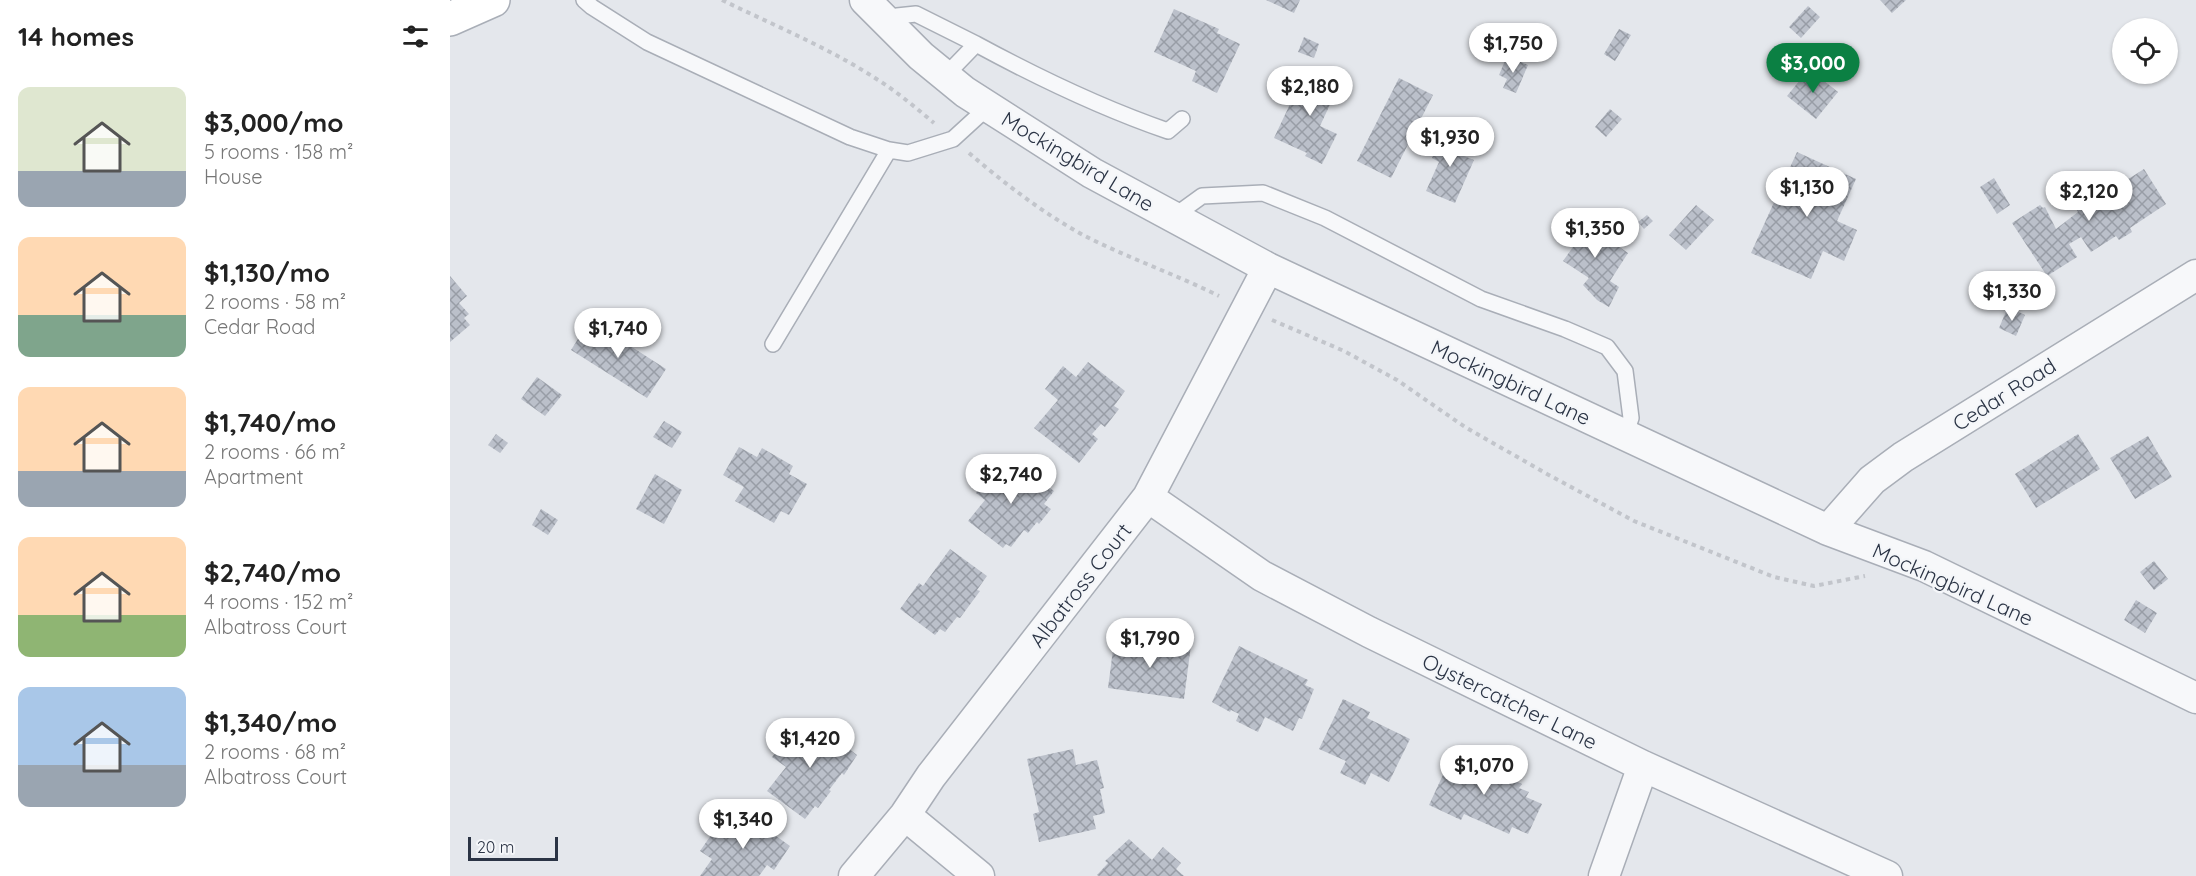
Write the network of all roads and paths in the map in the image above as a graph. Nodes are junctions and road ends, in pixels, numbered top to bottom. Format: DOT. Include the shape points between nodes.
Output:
graph roads {
  1 [pos="493,0"];
  2 [pos="584,0"];
  3 [pos="722,0"];
  4 [pos="865,0"];
  5 [pos="450,19"];
  6 [pos="886,21"];
  7 [pos="976,44"];
  8 [pos="945,76"];
  9 [pos="988,106"];
  10 [pos="1182,119"];
  11 [pos="953,139"];
  12 [pos="889,150"];
  13 [pos="1173,217"];
  14 [pos="1268,268"];
  15 [pos="2196,275"];
  16 [pos="1246,309"];
  17 [pos="773,344"];
  18 [pos="1625,435"];
  19 [pos="1148,497"];
  20 [pos="1828,530"];
  21 [pos="1908,560"];
  22 [pos="2196,698"];
  23 [pos="1643,766"];
  24 [pos="905,815"];
  25 [pos="854,876"];
  26 [pos="979,876"];
  27 [pos="1604,876"];
  28 [pos="1887,876"];
  1 -- 5 [label="street"];
  2 -- 12 [label="lane" via="647,42 850,137"];
  3 -- 11 [label="path" via="874,77"];
  4 -- 6 [label="street, Mockingbird Lane"];
  6 -- 7 [label="lane" via="916,14"];
  6 -- 8 [label="street, Mockingbird Lane"];
  7 -- 8 [label="lane"];
  7 -- 10 [label="lane" via="1127,117 1168,131"];
  8 -- 9 [label="street, Mockingbird Lane"];
  9 -- 11 [label="lane"];
  9 -- 13 [label="street, Mockingbird Lane" via="1092,173"];
  11 -- 12 [label="lane" via="908,153"];
  11 -- 16 [label="path" via="1040,207 1083,235"];
  12 -- 17 [label="lane"];
  13 -- 14 [label="street, Mockingbird Lane"];
  13 -- 18 [label="lane" via="1202,196 1263,193 1325,218 1481,299 1607,347 1625,371 1631,418"];
  14 -- 16 [label="street, Albatross Court"];
  14 -- 18 [label="street, Mockingbird Lane"];
  15 -- 20 [label="street, Cedar Road" via="1903,457 1872,480"];
  16 -- 19 [label="street, Albatross Court"];
  16 -- 21 [label="path" via="1344,351 1397,380 1465,427 1634,520 1774,577 1814,585 1856,579"];
  18 -- 20 [label="street, Mockingbird Lane"];
  19 -- 23 [label="street, Oystercatcher Lane" via="1262,576"];
  19 -- 24 [label="street, Albatross Court"];
  20 -- 21 [label="street, Mockingbird Lane"];
  21 -- 22 [label="street, Mockingbird Lane"];
  23 -- 27 [label="street"];
  23 -- 28 [label="street, Oystercatcher Lane"];
  24 -- 25 [label="street, Albatross Court"];
  24 -- 26 [label="street"];
}
